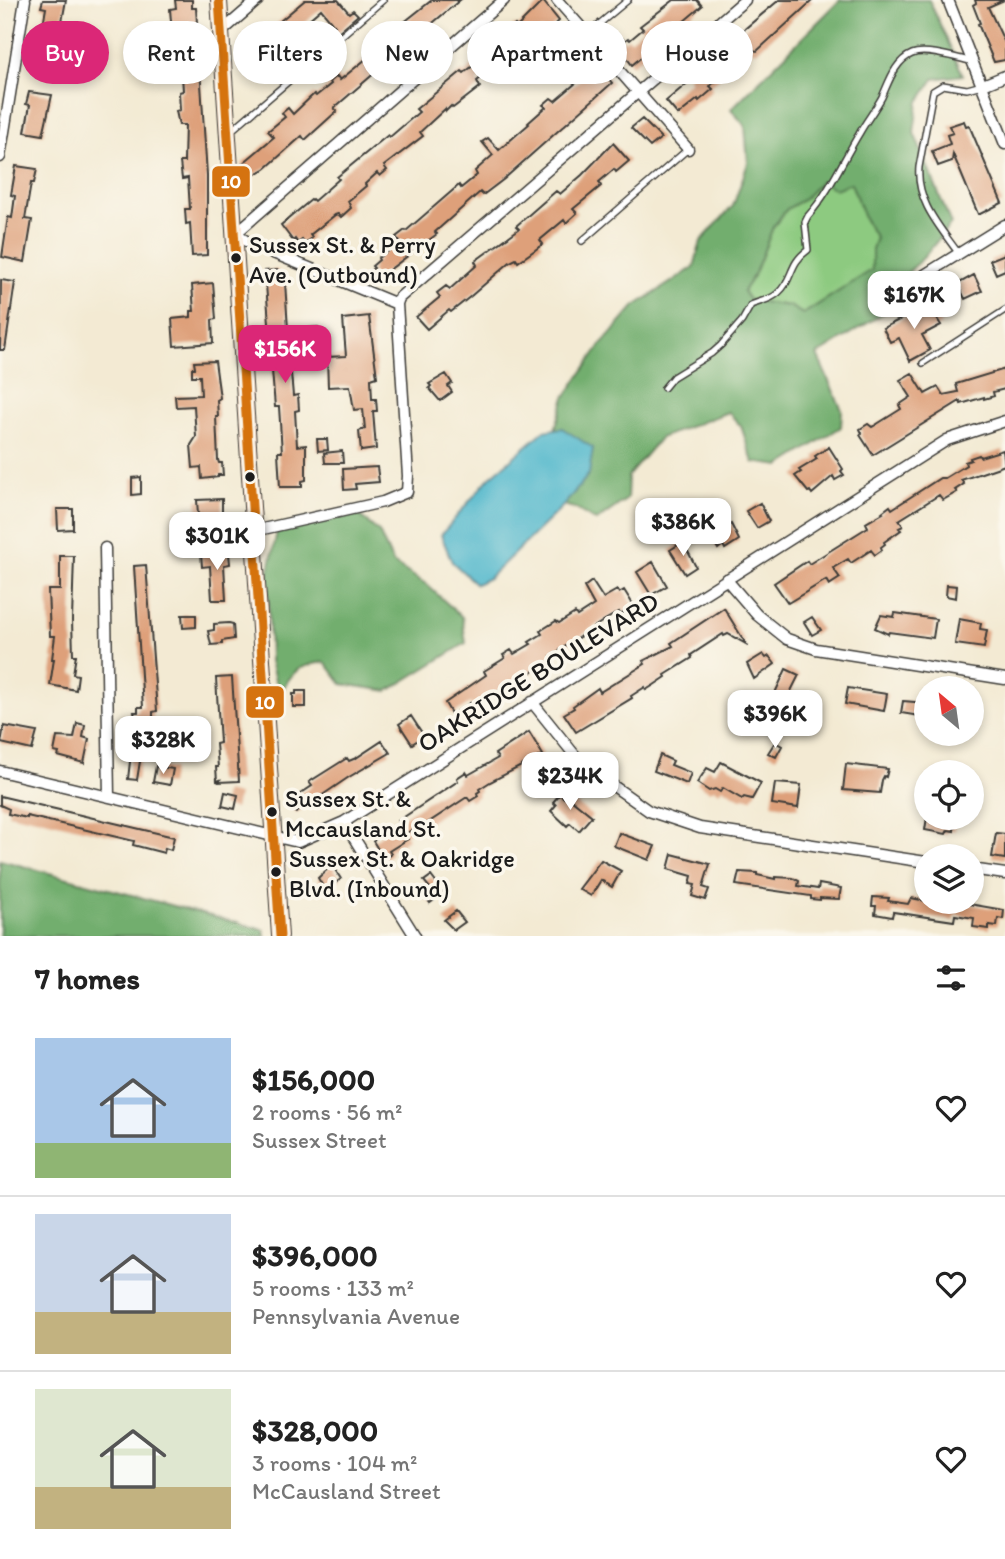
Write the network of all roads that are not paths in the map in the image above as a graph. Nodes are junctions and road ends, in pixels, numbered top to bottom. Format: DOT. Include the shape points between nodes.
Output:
graph roads {
  1 [pos="24,0"];
  2 [pos="219,0"];
  3 [pos="258,0"];
  4 [pos="383,0"];
  5 [pos="504,0"];
  6 [pos="557,0"];
  7 [pos="628,0"];
  8 [pos="745,0"];
  9 [pos="948,0"];
  10 [pos="574,21"];
  11 [pos="603,21"];
  12 [pos="220,33"];
  13 [pos="973,62"];
  14 [pos="1005,76"];
  15 [pos="627,82"];
  16 [pos="982,85"];
  17 [pos="637,93"];
  18 [pos="229,132"];
  19 [pos="1005,144"];
  20 [pos="688,149"];
  21 [pos="0,158"];
  22 [pos="1005,225"];
  23 [pos="235,234"];
  24 [pos="582,240"];
  25 [pos="959,254"];
  26 [pos="902,289"];
  27 [pos="397,304"];
  28 [pos="1005,310"];
  29 [pos="923,363"];
  30 [pos="664,388"];
  31 [pos="1005,421"];
  32 [pos="254,531"];
  33 [pos="105,548"];
  34 [pos="726,579"];
  35 [pos="1005,679"];
  36 [pos="532,702"];
  37 [pos="0,771"];
  38 [pos="109,797"];
  39 [pos="344,822"];
  40 [pos="273,836"];
  41 [pos="914,860"];
  42 [pos="984,871"];
  43 [pos="1005,874"];
  44 [pos="280,936"];
  45 [pos="415,936"];
  1 -- 21 [label="street"];
  2 -- 12 [label="street"];
  3 -- 12 [label="street"];
  4 -- 18 [label="lane"];
  5 -- 23 [label="street"];
  6 -- 10 [label="street"];
  7 -- 11 [label="lane"];
  8 -- 17 [label="street"];
  9 -- 13 [label="street"];
  12 -- 18 [label="street"];
  13 -- 16 [label="street"];
  13 -- 30 [label="lane" via="940,53 912,54 901,62 808,216 808,250 793,263 783,288 751,305 721,345"];
  14 -- 16 [label="street"];
  15 -- 17 [label="street"];
  16 -- 19 [label="street"];
  16 -- 25 [label="lane" via="967,89 943,85 933,91 919,167 921,193 930,214"];
  17 -- 20 [label="street"];
  17 -- 27 [label="street" via="405,292"];
  18 -- 23 [label="street"];
  20 -- 24 [label="lane"];
  22 -- 25 [label="street"];
  23 -- 27 [label="street"];
  23 -- 32 [label="street"];
  25 -- 26 [label="street"];
  27 -- 32 [label="street" via="407,492 383,502"];
  28 -- 29 [label="lane"];
  31 -- 34 [label="street, OAKRIDGE BOULEVARD" via="947,440"];
  32 -- 40 [label="street"];
  33 -- 38 [label="street"];
  34 -- 35 [label="street" via="757,615 788,639 816,649"];
  34 -- 36 [label="street, OAKRIDGE BOULEVARD"];
  36 -- 39 [label="street, OAKRIDGE BOULEVARD"];
  36 -- 41 [label="street" via="581,764 649,811 699,828"];
  37 -- 38 [label="street, OAKRIDGE BOULEVARD"];
  38 -- 40 [label="street, OAKRIDGE BOULEVARD"];
  39 -- 40 [label="street, OAKRIDGE BOULEVARD" via="298,842"];
  39 -- 45 [label="street"];
  40 -- 44 [label="street"];
  42 -- 43 [label="street"];
}
